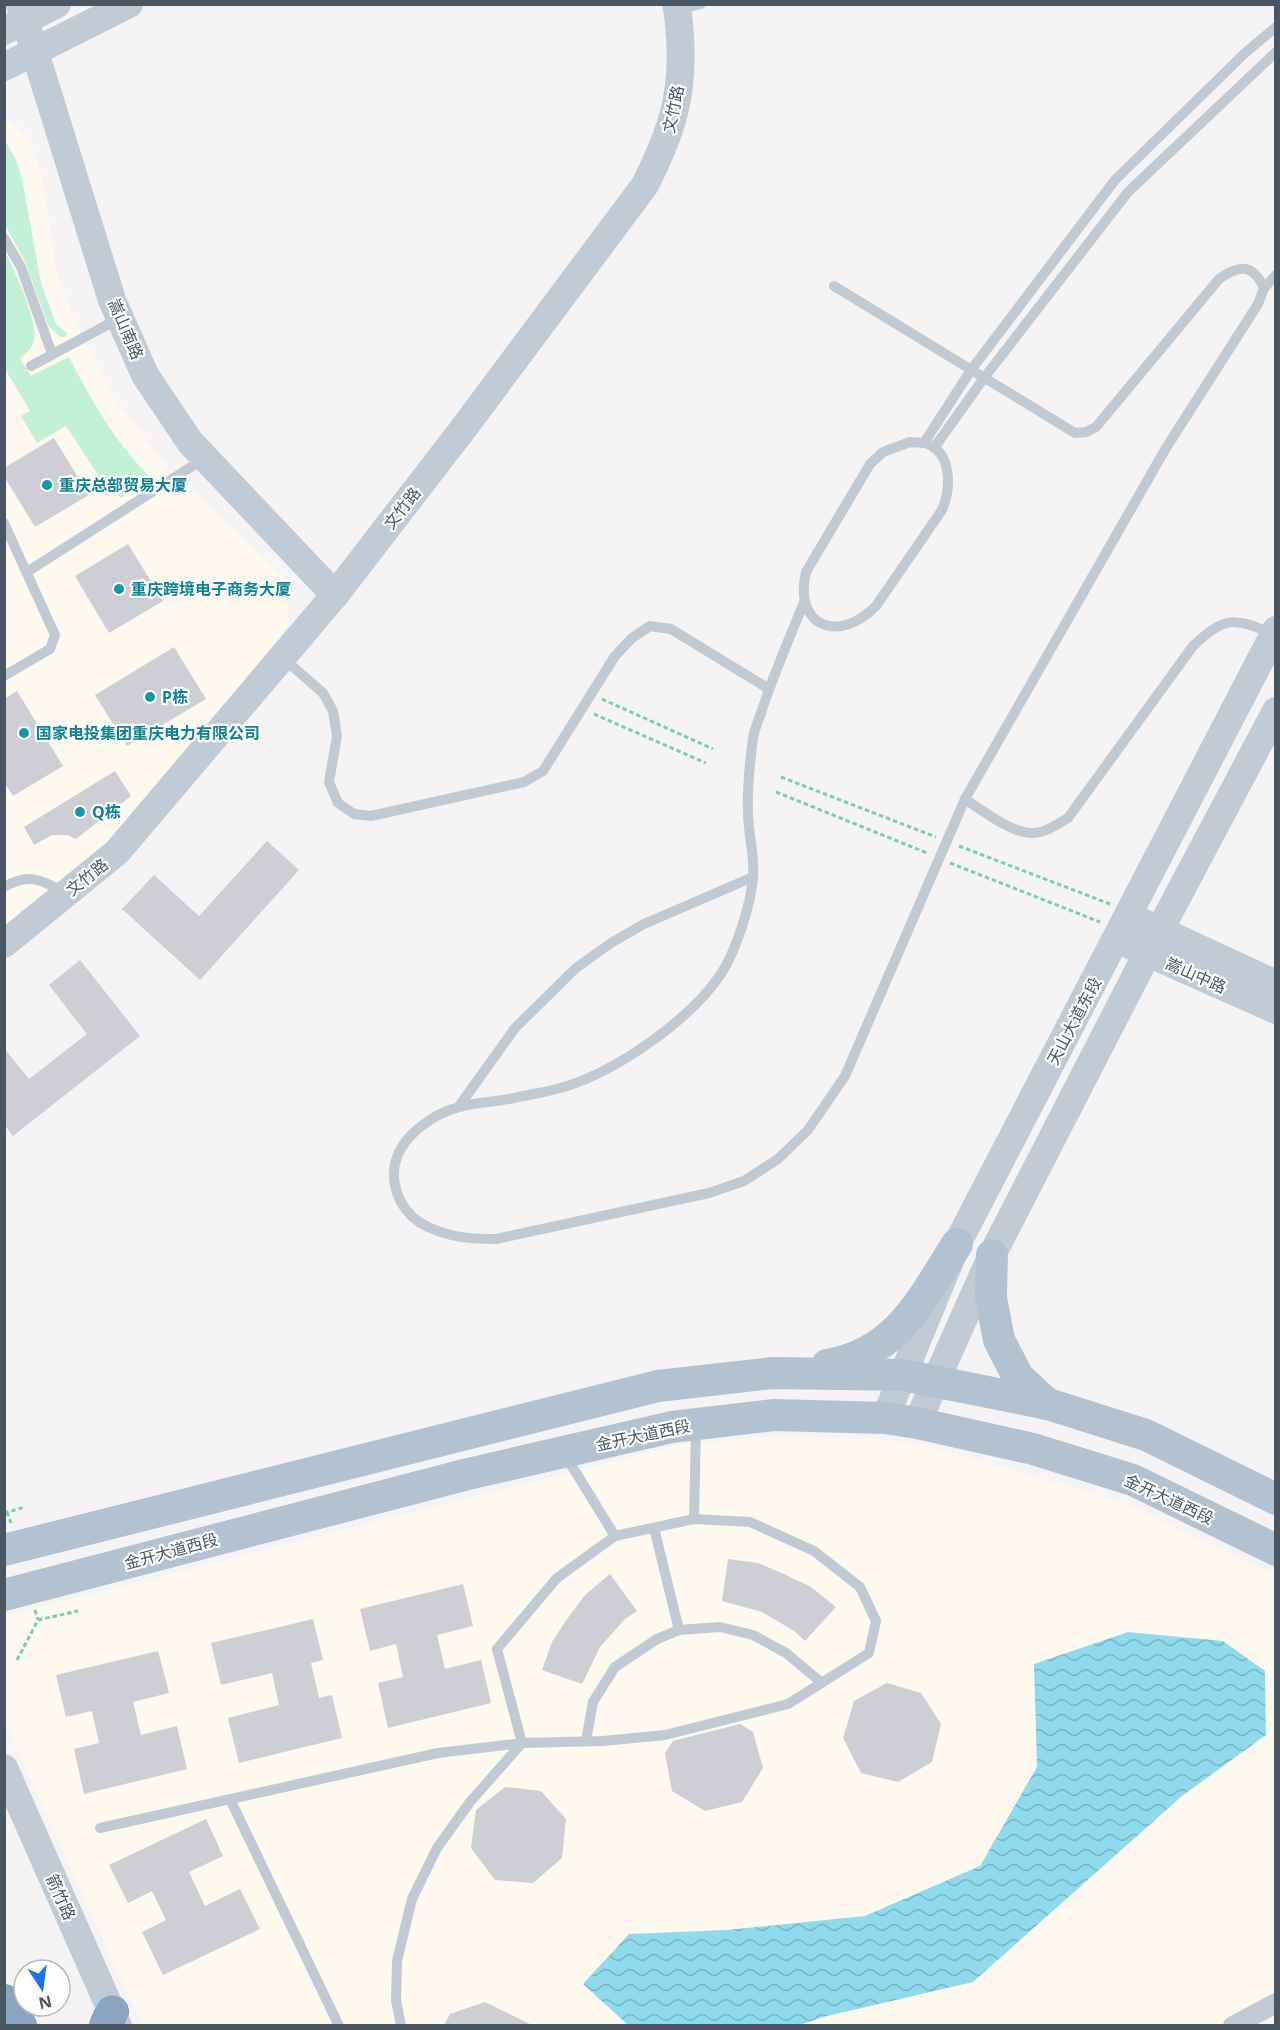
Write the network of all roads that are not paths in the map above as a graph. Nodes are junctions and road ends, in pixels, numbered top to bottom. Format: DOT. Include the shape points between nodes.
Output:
graph roads {
  1 [pos="57,4"];
  2 [pos="129,4"];
  3 [pos="685,6"];
  4 [pos="16,19"];
  5 [pos="1275,27"];
  6 [pos="34,52"];
  7 [pos="1275,52"];
  8 [pos="4,67"];
  9 [pos="4,238"];
  10 [pos="1275,275"];
  11 [pos="834,286"];
  12 [pos="1264,288"];
  13 [pos="120,318"];
  14 [pos="52,354"];
  15 [pos="31,366"];
  16 [pos="971,370"];
  17 [pos="984,378"];
  18 [pos="929,446"];
  19 [pos="205,458"];
  20 [pos="4,523"];
  21 [pos="27,572"];
  22 [pos="334,595"];
  23 [pos="804,602"];
  24 [pos="1274,632"];
  25 [pos="282,657"];
  26 [pos="4,676"];
  27 [pos="769,689"];
  28 [pos="1275,711"];
  29 [pos="965,798"];
  30 [pos="753,877"];
  31 [pos="4,887"];
  32 [pos="66,893"];
  33 [pos="1118,922"];
  34 [pos="1154,942"];
  35 [pos="4,944"];
  36 [pos="1275,984"];
  37 [pos="1275,1010"];
  38 [pos="460,1105"];
  39 [pos="957,1244"];
  40 [pos="992,1255"];
  41 [pos="773,1373"];
  42 [pos="903,1375"];
  43 [pos="936,1381"];
  44 [pos="1048,1404"];
  45 [pos="885,1418"];
  46 [pos="916,1423"];
  47 [pos="696,1424"];
  48 [pos="563,1452"];
  49 [pos="1275,1499"];
  50 [pos="694,1520"];
  51 [pos="654,1528"];
  52 [pos="615,1536"];
  53 [pos="4,1550"];
  54 [pos="1275,1550"];
  55 [pos="4,1595"];
  56 [pos="679,1630"];
  57 [pos="822,1683"];
  58 [pos="585,1741"];
  59 [pos="522,1743"];
  60 [pos="4,1768"];
  61 [pos="230,1799"];
  62 [pos="100,1828"];
  63 [pos="4,2001"];
  64 [pos="1275,2003"];
  65 [pos="112,2021"];
  66 [pos="20,2025"];
  67 [pos="339,2025"];
  68 [pos="401,2025"];
  69 [pos="1233,2025"];
  1 -- 4 [label="main road"];
  2 -- 6 [label="main road"];
  3 -- 22 [label="main road, 文竹路" via="678,101 665,144 645,185"];
  4 -- 6 [label="main road, 嵩山南路"];
  5 -- 16 [label="lane" via="1115,180"];
  6 -- 8 [label="main road"];
  6 -- 13 [label="main road, 嵩山南路"];
  7 -- 17 [label="lane" via="1128,192"];
  9 -- 14 [label="lane" via="21,267"];
  10 -- 12 [label="lane"];
  11 -- 16 [label="lane"];
  12 -- 17 [label="lane" via="1258,275 1248,269 1233,269 1219,279 1096,427 1086,432 1075,433 1062,427"];
  12 -- 29 [label="lane" via="1258,304 1166,448"];
  13 -- 14 [label="lane"];
  13 -- 19 [label="main road, 嵩山南路" via="145,375"];
  14 -- 15 [label="lane"];
  16 -- 17 [label="lane"];
  16 -- 18 [label="lane"];
  17 -- 18 [label="lane"];
  18 -- 23 [label="lane" via="910,442 896,446 870,464 806,572"];
  18 -- 23 [label="lane" via="947,469 947,497 876,606 866,617 839,628 825,626 813,618"];
  19 -- 21 [label="lane"];
  19 -- 22 [label="main road, 嵩山南路"];
  20 -- 21 [label="lane"];
  21 -- 26 [label="lane" via="55,635 50,649"];
  22 -- 25 [label="main road, 文竹路"];
  23 -- 27 [label="lane"];
  24 -- 29 [label="lane" via="1246,622 1227,622 1209,631 1193,646 1068,818 1053,827 1033,833 1013,829"];
  24 -- 33 [label="main road, 天山大道东段"];
  25 -- 27 [label="lane" via="323,693 333,711 337,736 329,782 338,803 354,814 371,816 524,782 543,771 615,656 650,626 671,629"];
  25 -- 32 [label="main road, 文竹路" via="117,852"];
  27 -- 30 [label="lane" via="754,735 747,810"];
  28 -- 34 [label="main road, 天山大道东段"];
  29 -- 38 [label="lane" via="845,1076 808,1130 778,1159 744,1181 709,1193 496,1239 463,1239 426,1226 406,1211 396,1190 393,1171 399,1152 414,1131"];
  30 -- 38 [label="lane" via="644,924 576,968 515,1028"];
  30 -- 38 [label="lane" via="736,944 721,974 692,1009 652,1041 616,1064 566,1086"];
  31 -- 32 [label="lane" via="37,878"];
  32 -- 35 [label="main road, 文竹路"];
  33 -- 34 [label="main road, 嵩山中路"];
  33 -- 39 [label="main road, 天山大道东段"];
  34 -- 36 [label="main road, 嵩山中路"];
  34 -- 37 [label="main road, 嵩山中路"];
  34 -- 40 [label="main road, 天山大道东段"];
  39 -- 41 [label="main road" via="906,1321 884,1343 832,1364"];
  39 -- 42 [label="main road, 天山大道东段"];
  40 -- 43 [label="main road, 天山大道东段"];
  40 -- 44 [label="main road" via="991,1298 999,1340 1018,1377"];
  41 -- 42 [label="main road"];
  41 -- 53 [label="main road" via="658,1386"];
  42 -- 43 [label="main road"];
  42 -- 45 [label="main road, 天山大道东段"];
  43 -- 44 [label="main road"];
  43 -- 46 [label="main road, 天山大道东段"];
  44 -- 49 [label="main road" via="1146,1435"];
  45 -- 46 [label="main road, 金开大道西段"];
  45 -- 47 [label="main road, 金开大道西段" via="774,1415"];
  46 -- 54 [label="main road, 金开大道西段" via="1033,1449 1133,1480"];
  47 -- 48 [label="main road, 金开大道西段"];
  47 -- 50 [label="lane"];
  48 -- 52 [label="lane"];
  48 -- 55 [label="main road, 金开大道西段"];
  50 -- 51 [label="lane"];
  50 -- 57 [label="lane" via="750,1522 814,1551 860,1587 876,1621 869,1653"];
  51 -- 52 [label="lane"];
  51 -- 56 [label="lane"];
  52 -- 59 [label="lane" via="557,1578 497,1649"];
  56 -- 57 [label="lane" via="720,1627 753,1635 786,1653"];
  56 -- 58 [label="lane" via="657,1639 615,1667 593,1702"];
  57 -- 58 [label="lane" via="788,1704 665,1735"];
  58 -- 59 [label="lane"];
  59 -- 61 [label="lane" via="438,1753"];
  59 -- 68 [label="lane" via="470,1802 444,1839 412,1899 398,1961 396,2000"];
  60 -- 65 [label="main road, 箭竹路"];
  61 -- 62 [label="lane"];
  61 -- 67 [label="lane"];
  63 -- 66 [label="highway"];
  64 -- 69 [label="street"];
}
